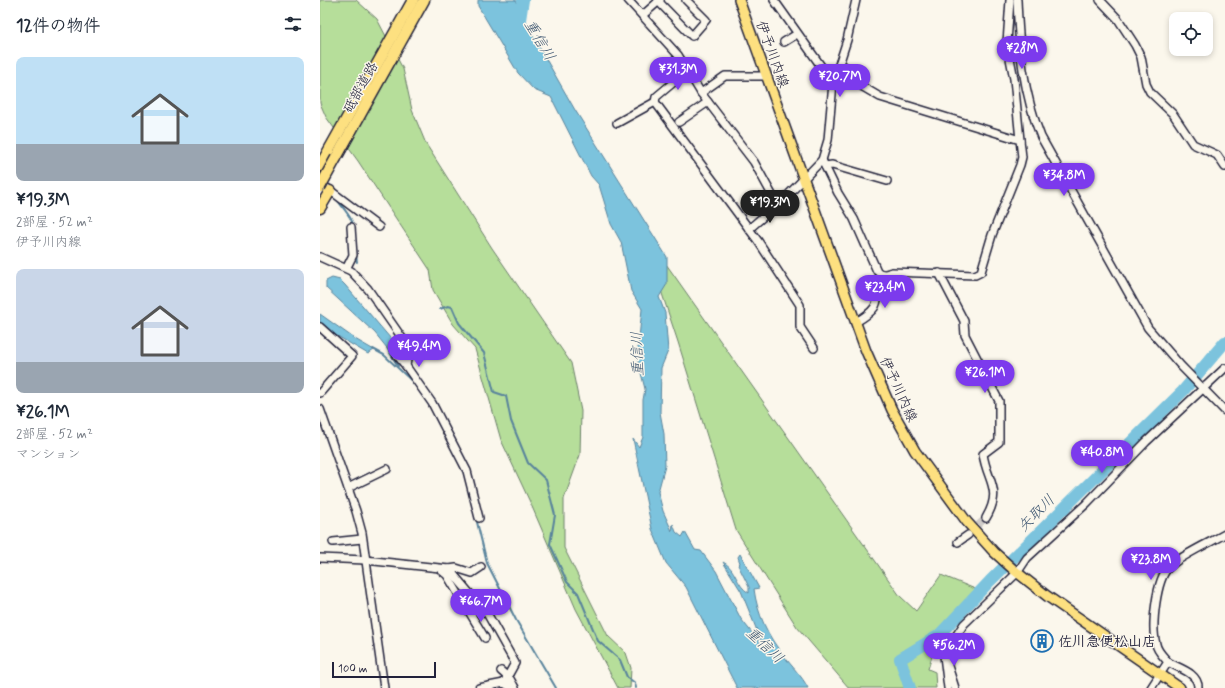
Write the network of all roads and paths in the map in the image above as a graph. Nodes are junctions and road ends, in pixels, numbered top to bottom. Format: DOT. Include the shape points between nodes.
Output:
graph roads {
  1 [pos="413,0"];
  2 [pos="424,0"];
  3 [pos="628,0"];
  4 [pos="686,0"];
  5 [pos="739,0"];
  6 [pos="774,0"];
  7 [pos="856,0"];
  8 [pos="1010,0"];
  9 [pos="1017,0"];
  10 [pos="1100,0"];
  11 [pos="659,1"];
  12 [pos="643,15"];
  13 [pos="797,34"];
  14 [pos="784,42"];
  15 [pos="840,62"];
  16 [pos="687,71"];
  17 [pos="766,76"];
  18 [pos="833,83"];
  19 [pos="701,93"];
  20 [pos="655,102"];
  21 [pos="708,102"];
  22 [pos="679,122"];
  23 [pos="617,123"];
  24 [pos="1020,140"];
  25 [pos="824,163"];
  26 [pos="320,166"];
  27 [pos="1225,166"];
  28 [pos="804,180"];
  29 [pos="320,181"];
  30 [pos="887,181"];
  31 [pos="325,189"];
  32 [pos="777,204"];
  33 [pos="320,208"];
  34 [pos="351,227"];
  35 [pos="379,227"];
  36 [pos="749,229"];
  37 [pos="320,257"];
  38 [pos="346,267"];
  39 [pos="940,273"];
  40 [pos="883,274"];
  41 [pos="856,322"];
  42 [pos="320,327"];
  43 [pos="814,348"];
  44 [pos="397,355"];
  45 [pos="406,366"];
  46 [pos="1225,368"];
  47 [pos="1203,388"];
  48 [pos="320,393"];
  49 [pos="1224,408"];
  50 [pos="320,409"];
  51 [pos="387,469"];
  52 [pos="348,488"];
  53 [pos="479,518"];
  54 [pos="986,518"];
  55 [pos="968,534"];
  56 [pos="1225,534"];
  57 [pos="362,539"];
  58 [pos="333,542"];
  59 [pos="958,542"];
  60 [pos="320,558"];
  61 [pos="365,560"];
  62 [pos="481,567"];
  63 [pos="440,568"];
  64 [pos="449,569"];
  65 [pos="1016,572"];
  66 [pos="485,638"];
  67 [pos="952,642"];
  68 [pos="1168,662"];
  69 [pos="500,671"];
  70 [pos="1160,674"];
  71 [pos="505,680"];
  72 [pos="384,688"];
  73 [pos="479,688"];
  74 [pos="513,688"];
  75 [pos="948,688"];
  76 [pos="955,688"];
  77 [pos="1151,688"];
  78 [pos="1180,688"];
  79 [pos="1198,688"];
  1 -- 26 [label="highway, 砥部道路"];
  2 -- 31 [label="highway, 砥部道路, bridge"];
  3 -- 12 [label="street"];
  4 -- 11 [label="street" via="706,20 692,36"];
  5 -- 17 [label="main road, 伊予川内線"];
  6 -- 13 [label="street"];
  7 -- 15 [label="street"];
  8 -- 24 [label="street" via="1007,43 1014,79"];
  9 -- 47 [label="street" via="1021,64 1040,137 1148,328"];
  10 -- 27 [label="street" via="1118,19 1135,45 1141,57 1150,92 1173,114 1193,144 1212,151"];
  11 -- 12 [label="street"];
  12 -- 16 [label="street" via="678,55"];
  13 -- 14 [label="street"];
  13 -- 18 [label="street"];
  15 -- 18 [label="street"];
  15 -- 24 [label="street" via="863,87 880,97"];
  16 -- 19 [label="street"];
  16 -- 20 [label="street" via="656,96"];
  17 -- 19 [label="street" via="725,76"];
  17 -- 28 [label="main road, 伊予川内線"];
  18 -- 25 [label="street"];
  19 -- 21 [label="street"];
  20 -- 23 [label="street"];
  20 -- 36 [label="street"];
  21 -- 22 [label="street"];
  21 -- 32 [label="street" via="754,162"];
  24 -- 39 [label="street" via="1020,166 992,235 981,272 974,275"];
  25 -- 28 [label="street"];
  25 -- 30 [label="street"];
  25 -- 40 [label="street" via="838,194 854,219 877,271"];
  28 -- 32 [label="street"];
  28 -- 41 [label="main road, 伊予川内線"];
  29 -- 31 [label="street"];
  31 -- 33 [label="highway, 砥部道路"];
  31 -- 35 [label="street"];
  32 -- 36 [label="street"];
  34 -- 38 [label="street" via="353,255"];
  36 -- 43 [label="street" via="800,305 800,326"];
  37 -- 38 [label="street"];
  38 -- 45 [label="street" via="368,289 409,348"];
  39 -- 40 [label="street"];
  39 -- 54 [label="street" via="964,320 965,335 999,401 999,442 983,454 995,494 993,506"];
  40 -- 41 [label="street" via="879,283 876,307 869,315"];
  41 -- 65 [label="main road, 伊予川内線" via="879,381 904,433 952,503"];
  42 -- 48 [label="street" via="352,356"];
  44 -- 45 [label="street"];
  45 -- 53 [label="street" via="432,403 467,471"];
  46 -- 47 [label="street"];
  47 -- 49 [label="street"];
  47 -- 65 [label="street" via="1086,504 1027,558"];
  50 -- 52 [label="street"];
  51 -- 52 [label="street"];
  52 -- 57 [label="street"];
  55 -- 59 [label="street"];
  56 -- 68 [label="street" via="1174,563 1162,576 1155,617 1155,642"];
  57 -- 58 [label="street"];
  57 -- 61 [label="street"];
  60 -- 61 [label="street"];
  61 -- 63 [label="street"];
  61 -- 72 [label="street"];
  62 -- 64 [label="street" via="472,573 456,568"];
  63 -- 64 [label="street"];
  63 -- 66 [label="street" via="448,575"];
  64 -- 71 [label="street" via="488,615 515,663"];
  65 -- 67 [label="street" via="964,624"];
  65 -- 70 [label="main road, 伊予川内線"];
  67 -- 75 [label="street" via="941,650"];
  67 -- 76 [label="street" via="948,666"];
  68 -- 70 [label="street"];
  68 -- 79 [label="street" via="1192,675"];
  69 -- 71 [label="street"];
  70 -- 77 [label="street"];
  70 -- 78 [label="main road, 伊予川内線"];
  71 -- 73 [label="street"];
  71 -- 74 [label="street"];
}
